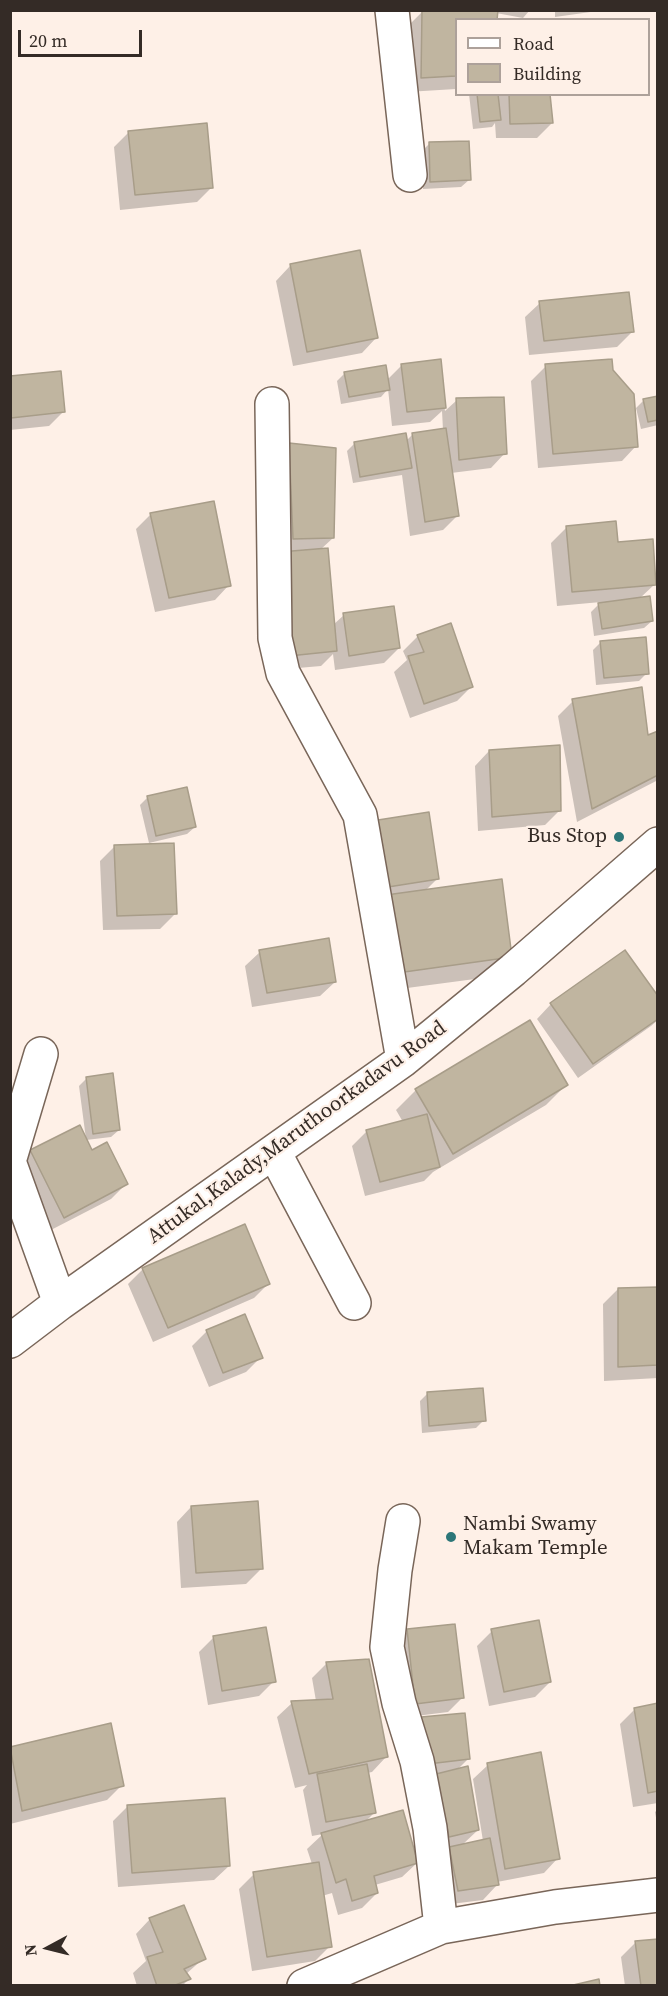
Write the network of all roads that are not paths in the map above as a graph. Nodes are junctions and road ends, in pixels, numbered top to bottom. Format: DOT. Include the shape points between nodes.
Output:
graph roads {
  1 [pos="392,10"];
  2 [pos="410,175"];
  3 [pos="272,404"];
  4 [pos="657,844"];
  5 [pos="41,1054"];
  6 [pos="403,1060"];
  7 [pos="274,1152"];
  8 [pos="10,1158"];
  9 [pos="10,1164"];
  10 [pos="354,1303"];
  11 [pos="60,1304"];
  12 [pos="10,1341"];
  13 [pos="403,1521"];
  14 [pos="657,1895"];
  15 [pos="441,1927"];
  16 [pos="304,1986"];
  1 -- 2 [label="street"];
  3 -- 6 [label="street" via="275,638 283,673 360,815"];
  4 -- 6 [label="street, Attukal,Kalady,Maruthoorkadavu Road"];
  5 -- 8 [label="street"];
  6 -- 7 [label="street, Attukal,Kalady,Maruthoorkadavu Road"];
  7 -- 10 [label="street"];
  7 -- 11 [label="street, Attukal,Kalady,Maruthoorkadavu Road"];
  9 -- 11 [label="street"];
  11 -- 12 [label="street, Attukal,Kalady,Maruthoorkadavu Road"];
  13 -- 15 [label="street" via="387,1647 430,1828"];
  14 -- 15 [label="street" via="555,1907"];
  15 -- 16 [label="street"];
}
